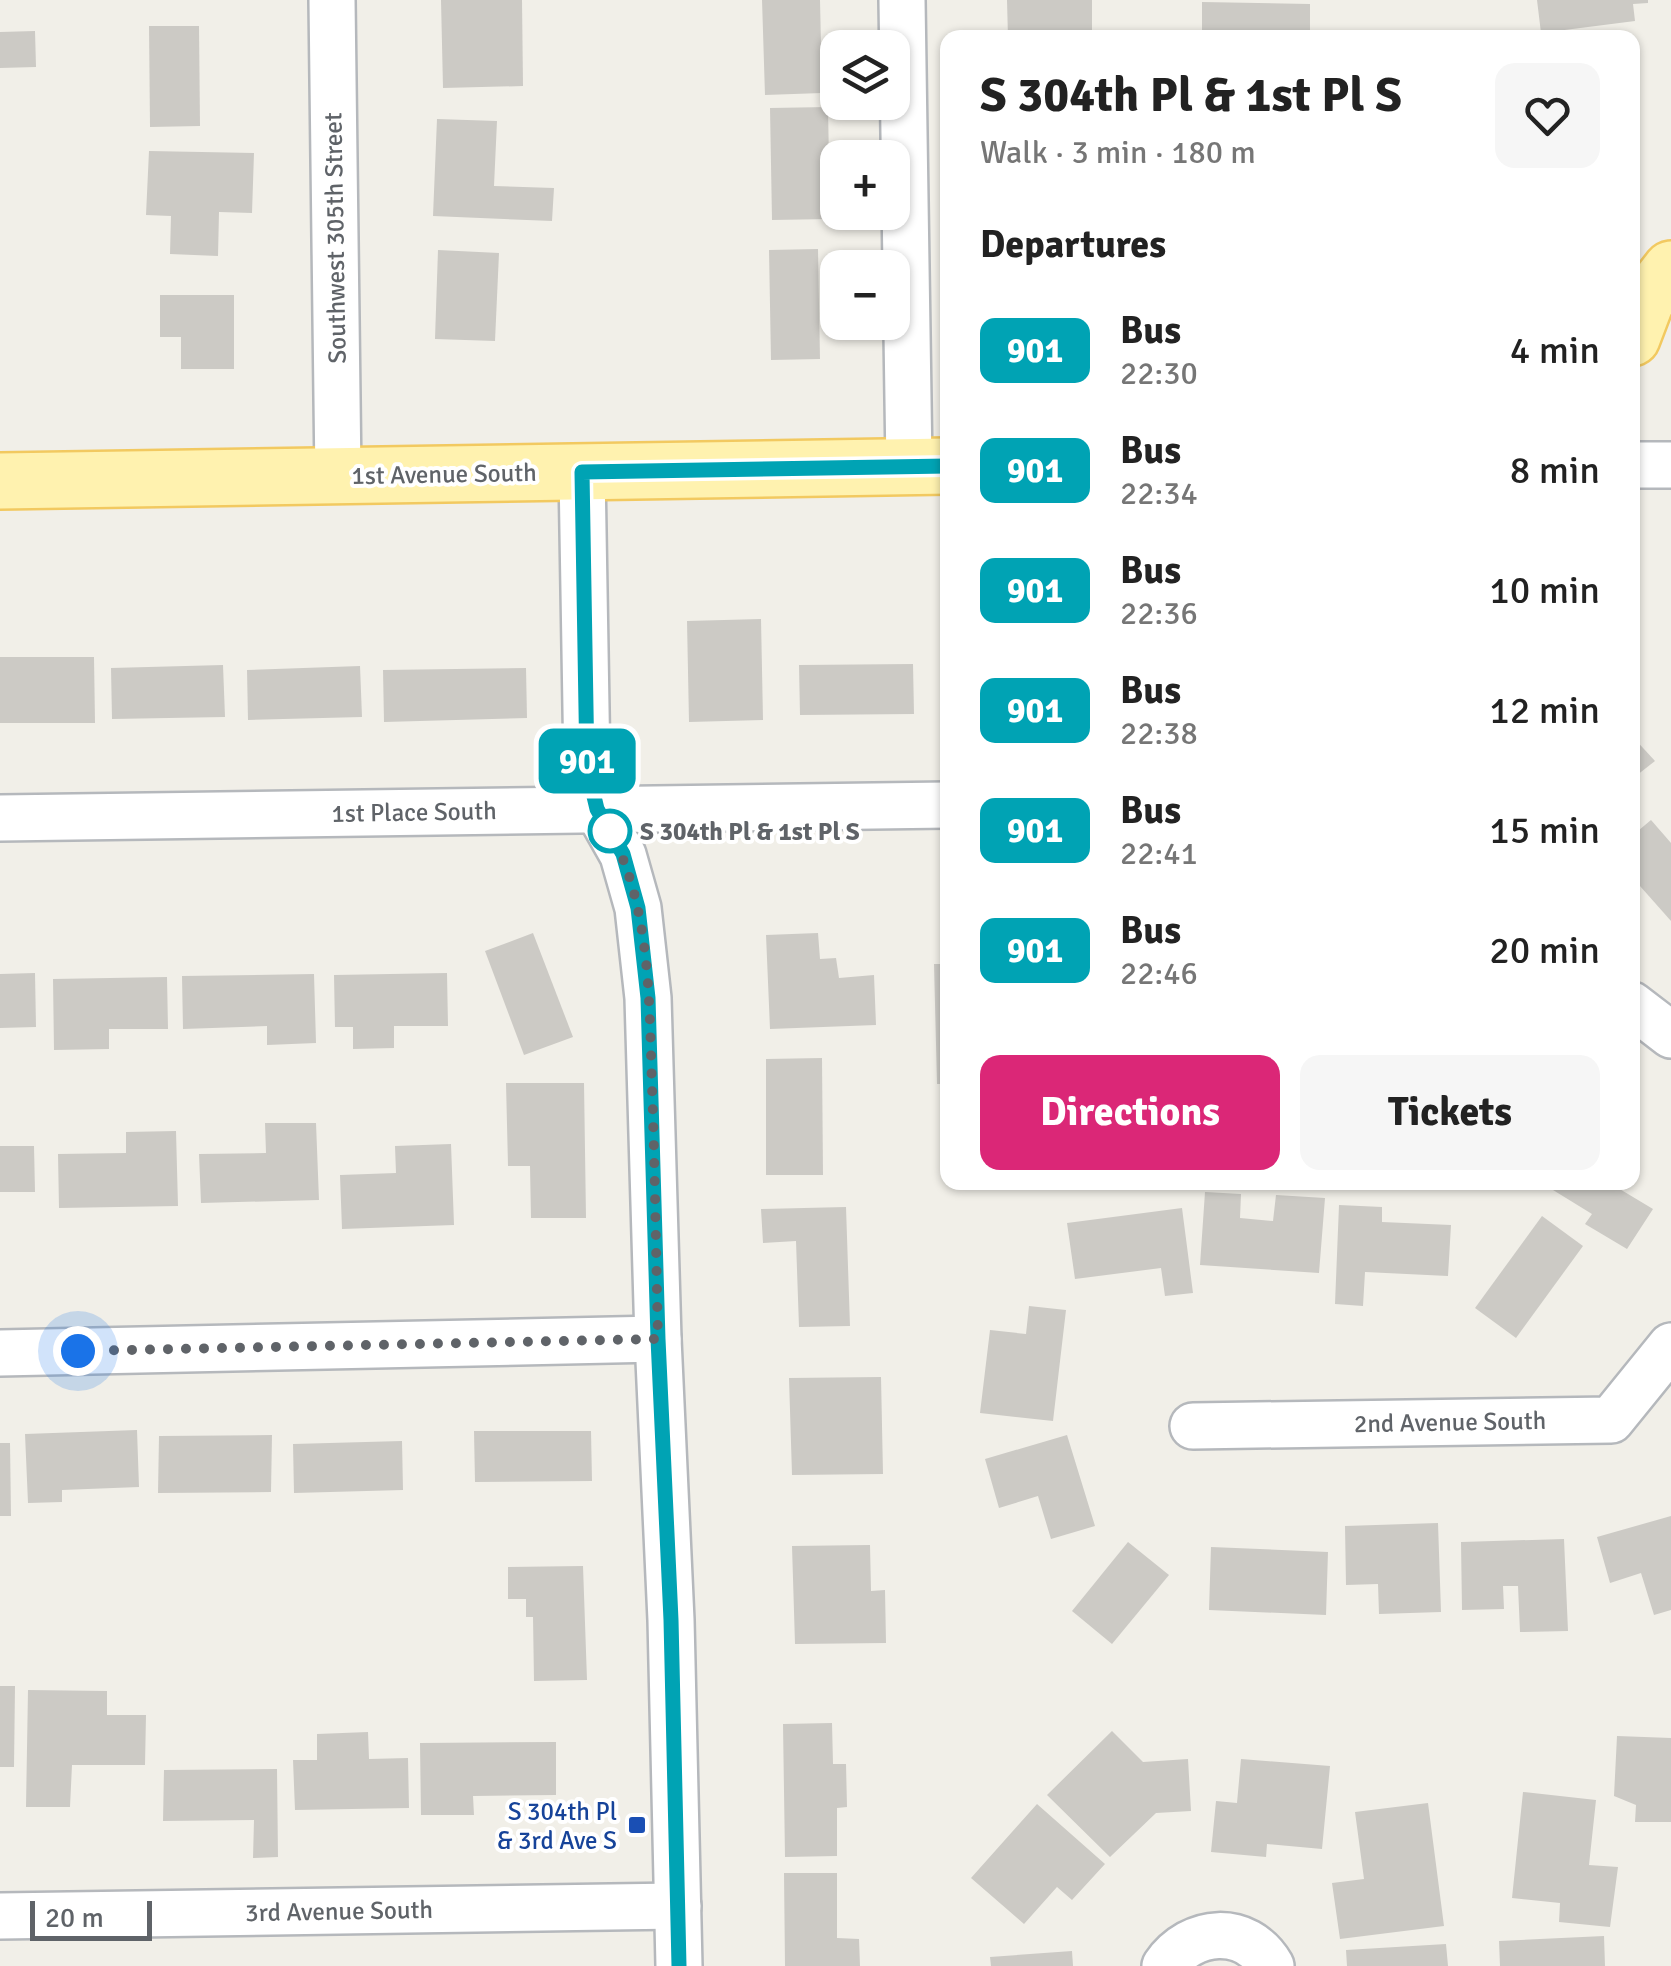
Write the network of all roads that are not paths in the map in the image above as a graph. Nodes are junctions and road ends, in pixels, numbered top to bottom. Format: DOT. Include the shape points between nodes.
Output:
graph roads {
  1 [pos="332,0"];
  2 [pos="902,0"];
  3 [pos="1671,269"];
  4 [pos="1640,317"];
  5 [pos="1640,465"];
  6 [pos="1671,465"];
  7 [pos="928,466"];
  8 [pos="582,472"];
  9 [pos="338,476"];
  10 [pos="0,481"];
  11 [pos="940,805"];
  12 [pos="597,809"];
  13 [pos="0,818"];
  14 [pos="1640,1010"];
  15 [pos="1671,1034"];
  16 [pos="658,1339"];
  17 [pos="1671,1346"];
  18 [pos="0,1352"];
  19 [pos="1193,1426"];
  20 [pos="678,1906"];
  21 [pos="0,1916"];
  22 [pos="679,1966"];
  23 [pos="1165,1966"];
  24 [pos="1271,1966"];
  1 -- 9 [label="street, Southwest 305th Street"];
  2 -- 7 [label="street"];
  3 -- 4 [label="main road"];
  5 -- 6 [label="street"];
  7 -- 8 [label="main road, 1st Avenue South"];
  8 -- 9 [label="main road, 1st Avenue South"];
  8 -- 12 [label="street" via="587,767"];
  9 -- 10 [label="main road, 1st Avenue South"];
  11 -- 12 [label="street, 1st Place South"];
  12 -- 13 [label="street, 1st Place South"];
  12 -- 16 [label="street" via="623,854 638,908 648,998"];
  14 -- 15 [label="street"];
  16 -- 18 [label="street"];
  16 -- 20 [label="street"];
  17 -- 19 [label="street, 2nd Avenue South" via="1611,1420"];
  20 -- 21 [label="street, 3rd Avenue South"];
  20 -- 22 [label="street"];
  23 -- 24 [label="street" via="1192,1941 1212,1935 1252,1944"];
}
